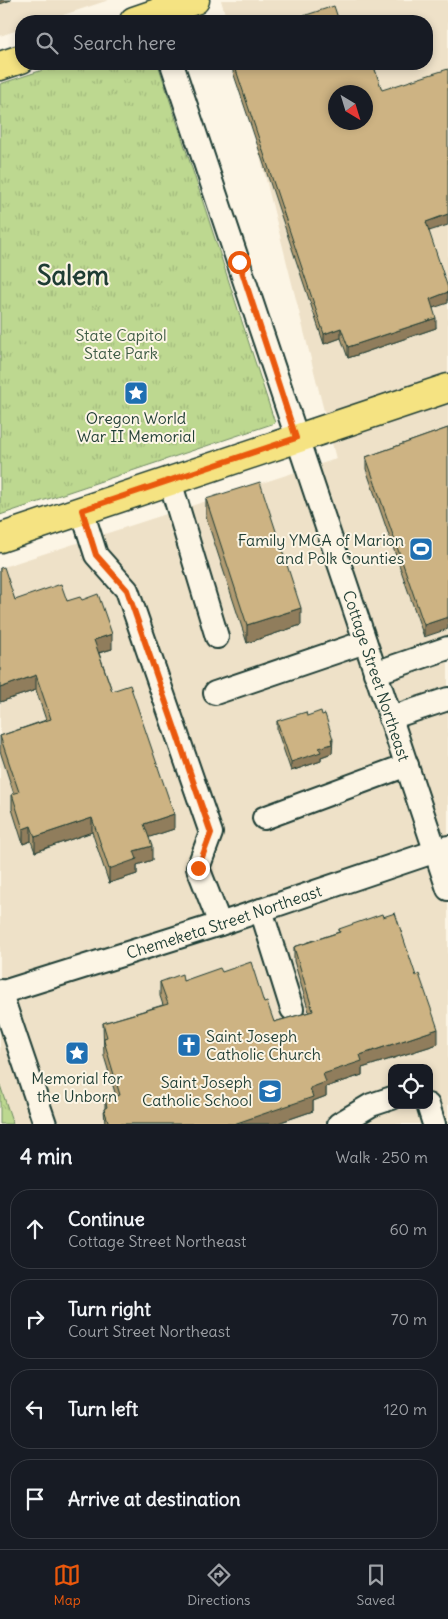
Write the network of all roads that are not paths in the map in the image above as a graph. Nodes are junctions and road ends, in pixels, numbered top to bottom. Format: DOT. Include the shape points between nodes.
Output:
graph roads {
  1 [pos="195,0"];
  2 [pos="150,14"];
  3 [pos="15,61"];
  4 [pos="0,66"];
  5 [pos="174,70"];
  6 [pos="448,388"];
  7 [pos="296,438"];
  8 [pos="170,481"];
  9 [pos="82,510"];
  10 [pos="0,538"];
  11 [pos="217,637"];
  12 [pos="365,642"];
  13 [pos="448,648"];
  14 [pos="375,673"];
  15 [pos="215,692"];
  16 [pos="448,699"];
  17 [pos="390,718"];
  18 [pos="407,766"];
  19 [pos="264,818"];
  20 [pos="442,849"];
  21 [pos="448,889"];
  22 [pos="261,910"];
  23 [pos="220,924"];
  24 [pos="0,992"];
  25 [pos="292,1009"];
  26 [pos="388,1099"];
  27 [pos="429,1109"];
  28 [pos="45,1124"];
  29 [pos="339,1124"];
  30 [pos="434,1124"];
  1 -- 2 [label="main road"];
  3 -- 4 [label="main road"];
  5 -- 7 [label="street, Cottage Street Northeast"];
  6 -- 7 [label="main road"];
  7 -- 8 [label="main road"];
  7 -- 12 [label="street, Cottage Street Northeast"];
  8 -- 9 [label="main road"];
  8 -- 11 [label="street"];
  9 -- 10 [label="main road"];
  9 -- 23 [label="street" via="96,555 127,590 211,833 198,868"];
  12 -- 14 [label="street, Cottage Street Northeast"];
  12 -- 15 [label="street"];
  13 -- 14 [label="street"];
  14 -- 17 [label="street, Cottage Street Northeast"];
  16 -- 17 [label="street"];
  17 -- 18 [label="street, Cottage Street Northeast"];
  18 -- 19 [label="street"];
  18 -- 20 [label="street, Cottage Street Northeast"];
  20 -- 21 [label="street, Cottage Street Northeast"];
  20 -- 22 [label="street, Chemeketa Street Northeast"];
  22 -- 23 [label="street, Chemeketa Street Northeast"];
  22 -- 25 [label="street"];
  23 -- 24 [label="street, Chemeketa Street Northeast"];
  24 -- 28 [label="street"];
  26 -- 29 [label="street" via="371,1105"];
  27 -- 30 [label="street"];
}
